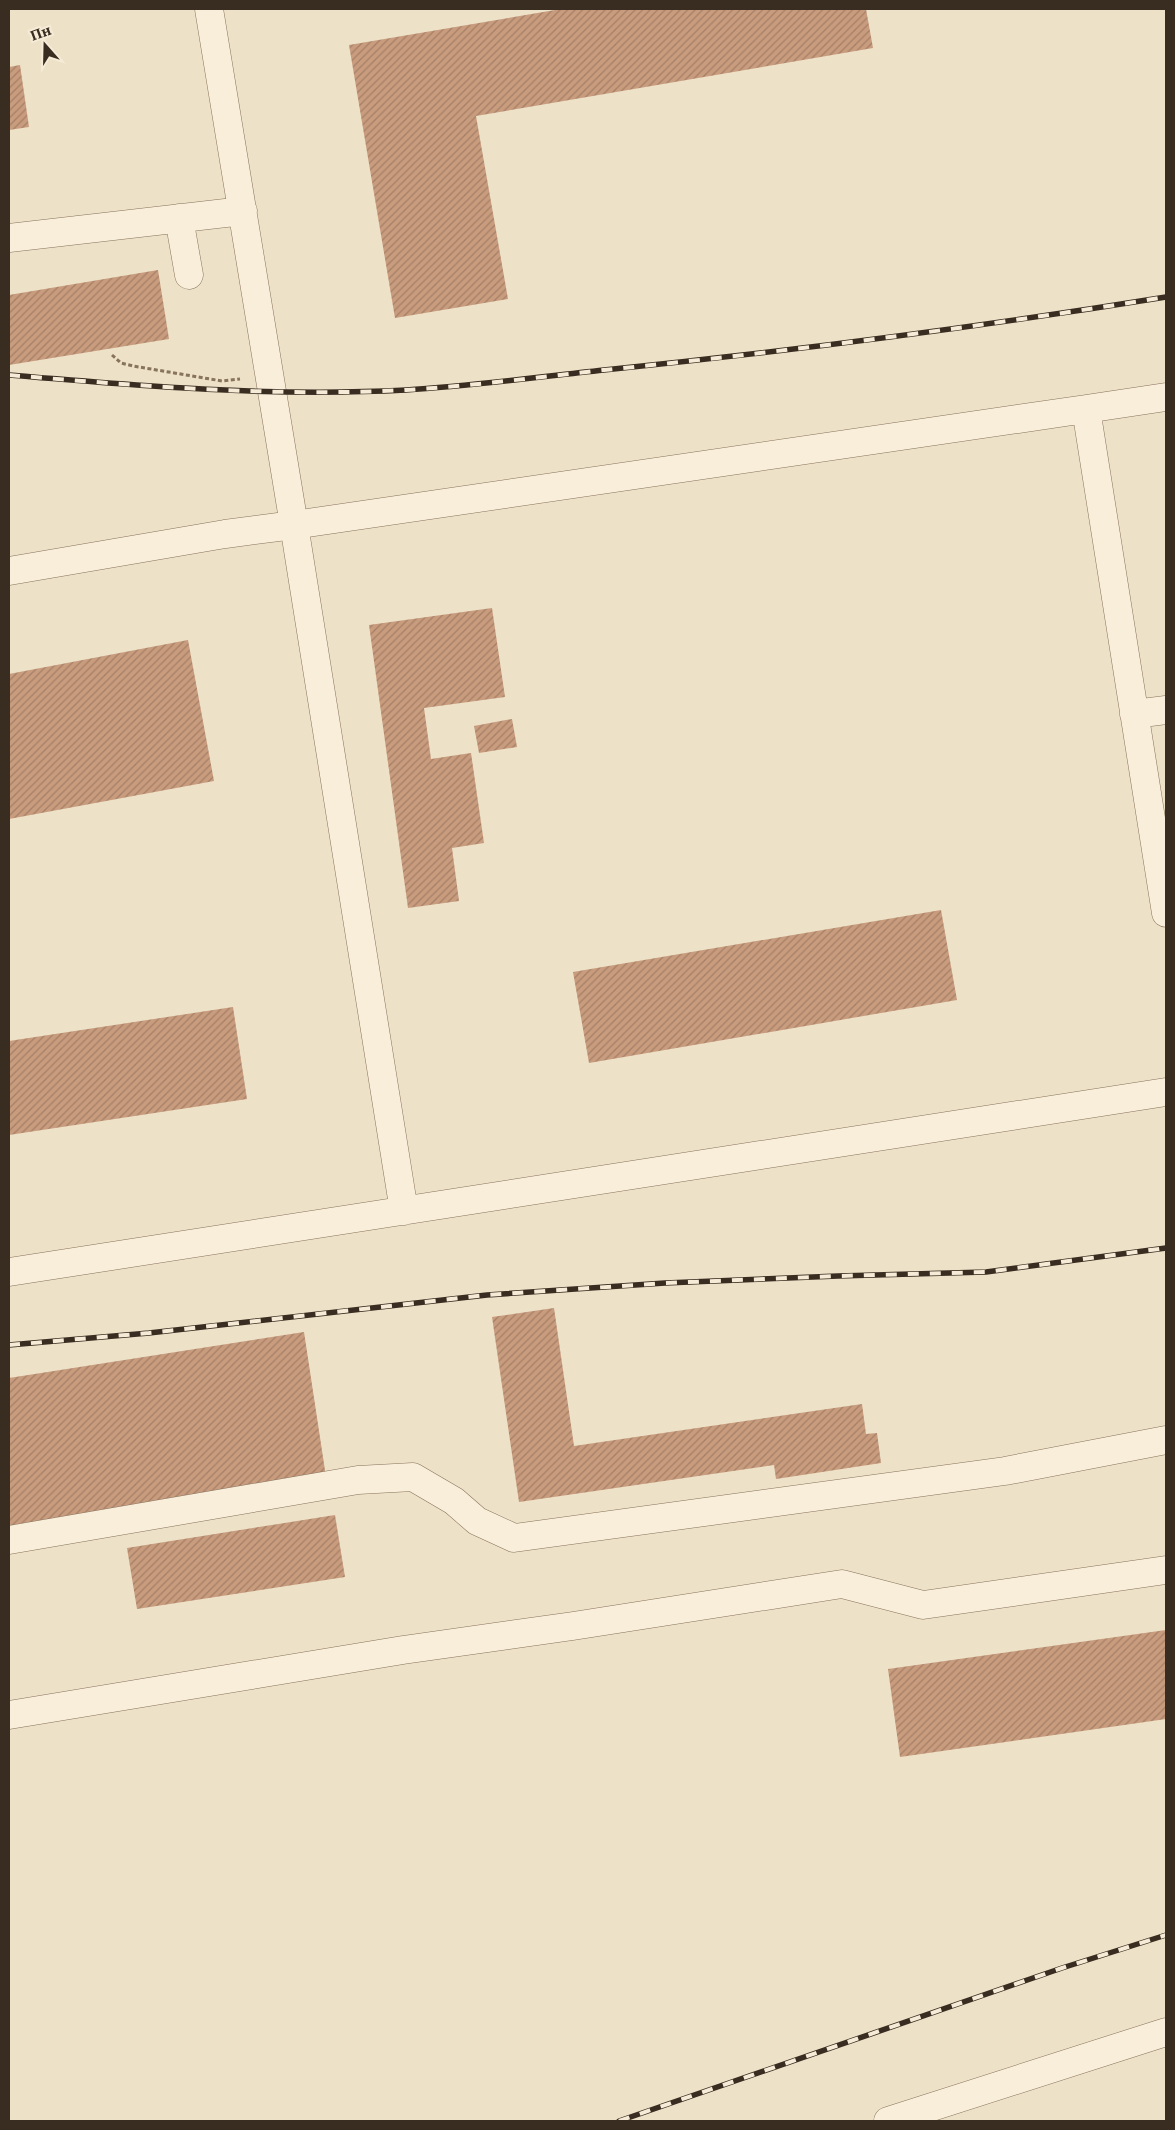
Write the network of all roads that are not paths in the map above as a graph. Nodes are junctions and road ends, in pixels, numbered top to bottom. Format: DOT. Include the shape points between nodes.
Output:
graph roads {
  1 [pos="209,9"];
  2 [pos="243,211"];
  3 [pos="179,218"];
  4 [pos="9,238"];
  5 [pos="189,276"];
  6 [pos="1166,397"];
  7 [pos="1086,409"];
  8 [pos="294,525"];
  9 [pos="9,571"];
  10 [pos="1166,710"];
  11 [pos="1134,714"];
  12 [pos="1166,913"];
  13 [pos="1166,1092"];
  14 [pos="404,1211"];
  15 [pos="9,1272"];
  16 [pos="1166,1440"];
  17 [pos="9,1540"];
  18 [pos="1166,1570"];
  19 [pos="9,1715"];
  20 [pos="1166,2032"];
  21 [pos="888,2121"];
  1 -- 2 [label="street"];
  2 -- 3 [label="street"];
  2 -- 8 [label="street"];
  3 -- 4 [label="street"];
  3 -- 5 [label="street"];
  6 -- 7 [label="street"];
  7 -- 8 [label="street"];
  7 -- 11 [label="street"];
  8 -- 9 [label="street"];
  8 -- 14 [label="street"];
  10 -- 11 [label="street"];
  11 -- 12 [label="street"];
  13 -- 14 [label="street"];
  14 -- 15 [label="street"];
  16 -- 17 [label="street" via="1005,1471 514,1538 477,1521 414,1477 358,1480"];
  18 -- 19 [label="street" via="923,1605 842,1584 394,1651"];
  20 -- 21 [label="street"];
}
